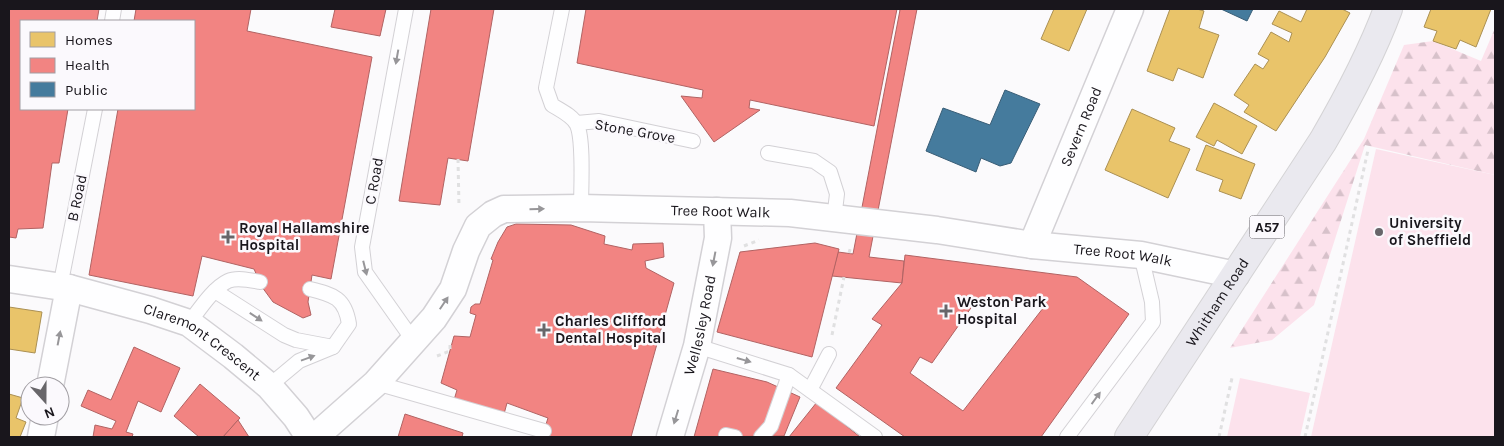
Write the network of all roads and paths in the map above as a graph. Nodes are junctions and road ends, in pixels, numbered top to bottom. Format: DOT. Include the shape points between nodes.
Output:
graph roads {
  1 [pos="406,9"];
  2 [pos="562,9"];
  3 [pos="1130,9"];
  4 [pos="1388,9"];
  5 [pos="95,110"];
  6 [pos="577,123"];
  7 [pos="693,141"];
  8 [pos="1368,150"];
  9 [pos="768,154"];
  10 [pos="458,159"];
  11 [pos="581,208"];
  12 [pos="717,211"];
  13 [pos="834,219"];
  14 [pos="474,233"];
  15 [pos="767,237"];
  16 [pos="842,244"];
  17 [pos="1032,245"];
  18 [pos="739,248"];
  19 [pos="849,253"];
  20 [pos="1141,255"];
  21 [pos="1236,275"];
  22 [pos="844,277"];
  23 [pos="9,279"];
  24 [pos="260,282"];
  25 [pos="64,288"];
  26 [pos="310,289"];
  27 [pos="216,291"];
  28 [pos="189,323"];
  29 [pos="412,340"];
  30 [pos="697,346"];
  31 [pos="333,347"];
  32 [pos="829,354"];
  33 [pos="789,375"];
  34 [pos="51,376"];
  35 [pos="1232,378"];
  36 [pos="376,383"];
  37 [pos="269,386"];
  38 [pos="810,390"];
  39 [pos="544,431"];
  40 [pos="309,437"];
  41 [pos="315,437"];
  42 [pos="670,437"];
  43 [pos="761,437"];
  44 [pos="875,437"];
  45 [pos="1067,437"];
  46 [pos="1129,437"];
  47 [pos="1219,437"];
  48 [pos="1306,437"];
  1 -- 29 [label="lane, C Road, one-way" via="362,247 364,272"];
  2 -- 6 [label="lane, Stone Grove" via="546,88 552,105"];
  3 -- 17 [label="street, Severn Road"];
  4 -- 21 [label="main road, Whitham Road / A57" via="1341,110"];
  5 -- 25 [label="lane, B Road"];
  6 -- 7 [label="lane, Stone Grove" via="599,121"];
  6 -- 11 [label="lane, Stone Grove"];
  8 -- 48 [label="path"];
  9 -- 13 [label="lane" via="814,161 830,172 837,194"];
  10 -- 14 [label="path" via="459,220"];
  11 -- 12 [label="street, Tree Root Walk"];
  14 -- 11 [label="street, Tree Root Walk, one-way" via="478,226 504,209"];
  12 -- 13 [label="street, Tree Root Walk" via="790,213"];
  12 -- 30 [label="street, Wellesley Road, one-way" via="718,238"];
  13 -- 17 [label="street, Tree Root Walk" via="937,230"];
  29 -- 14 [label="street, Tree Root Walk, one-way" via="434,318 453,289"];
  15 -- 18 [label="path"];
  16 -- 19 [label="path" via="851,245"];
  17 -- 20 [label="street, Tree Root Walk"];
  20 -- 21 [label="street, Tree Root Walk"];
  45 -- 20 [label="lane, one-way" via="1153,322 1152,302"];
  21 -- 46 [label="main road, Whitham Road / A57"];
  22 -- 32 [label="path"];
  23 -- 25 [label="street, Claremont Crescent"];
  24 -- 27 [label="lane" via="228,281"];
  25 -- 28 [label="street, Claremont Crescent"];
  34 -- 25 [label="street, one-way"];
  26 -- 31 [label="lane" via="335,296 346,310 348,324"];
  27 -- 28 [label="lane"];
  27 -- 31 [label="lane, one-way" via="284,335"];
  28 -- 37 [label="street, Claremont Crescent"];
  29 -- 36 [label="street, Tree Root Walk"];
  30 -- 33 [label="lane, one-way"];
  30 -- 42 [label="street, Wellesley Road, one-way"];
  37 -- 31 [label="lane, one-way" via="299,361"];
  32 -- 38 [label="lane"];
  33 -- 38 [label="lane"];
  33 -- 43 [label="lane" via="771,426"];
  35 -- 47 [label="path"];
  36 -- 39 [label="lane"];
  36 -- 41 [label="street, Tree Root Walk"];
  37 -- 40 [label="street, Claremont Crescent"];
  38 -- 44 [label="lane"];
}
